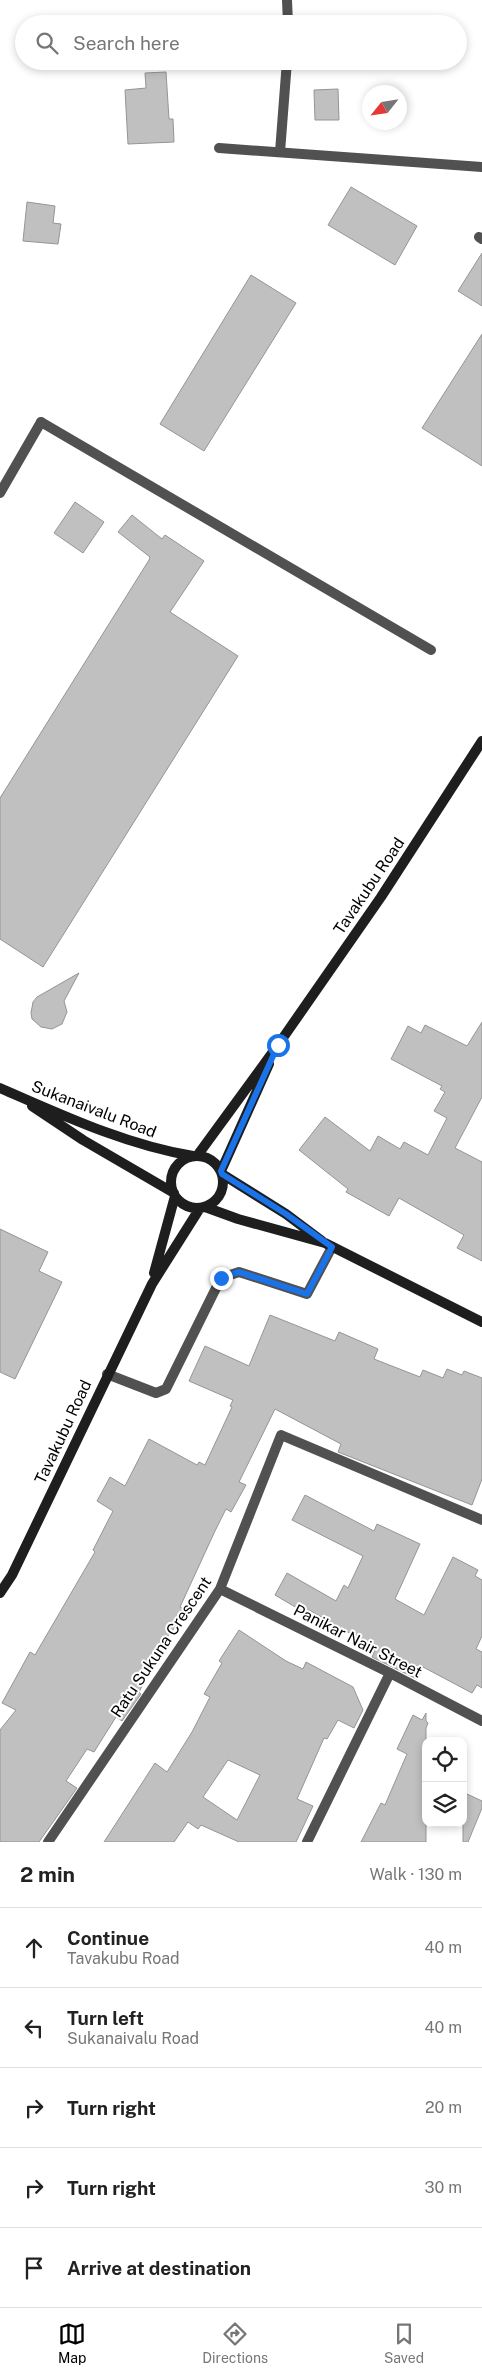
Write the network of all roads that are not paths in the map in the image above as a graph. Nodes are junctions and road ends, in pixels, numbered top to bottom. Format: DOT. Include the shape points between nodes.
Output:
graph roads {
  1 [pos="287,0"];
  2 [pos="288,15"];
  3 [pos="286,70"];
  4 [pos="220,148"];
  5 [pos="280,152"];
  6 [pos="482,167"];
  7 [pos="0,493"];
  8 [pos="431,650"];
  9 [pos="482,741"];
  10 [pos="278,1045"];
  11 [pos="0,1088"];
  12 [pos="14,1094"];
  13 [pos="195,1156"];
  14 [pos="221,1172"];
  15 [pos="174,1194"];
  16 [pos="202,1208"];
  17 [pos="328,1245"];
  18 [pos="152,1284"];
  19 [pos="482,1322"];
  20 [pos="107,1374"];
  21 [pos="482,1520"];
  22 [pos="220,1589"];
  23 [pos="0,1593"];
  24 [pos="390,1673"];
  25 [pos="482,1721"];
  26 [pos="48,1842"];
  27 [pos="307,1842"];
  1 -- 2 [label="street"];
  3 -- 5 [label="street"];
  4 -- 5 [label="street"];
  5 -- 6 [label="street"];
  7 -- 8 [label="street" via="41,422"];
  9 -- 10 [label="main road, Tavakubu Road" via="381,897"];
  10 -- 13 [label="main road, Tavakubu Road"];
  10 -- 14 [label="main road, Tavakubu Road"];
  11 -- 12 [label="main road, Sukanaivalu Road"];
  12 -- 13 [label="main road, Sukanaivalu Road" via="134,1143"];
  12 -- 15 [label="main road, Sukanaivalu Road"];
  13 -- 14 [label="main road" via="214,1162"];
  13 -- 15 [label="main road" via="184,1160 172,1174"];
  14 -- 16 [label="main road" via="223,1184 220,1194 214,1202"];
  14 -- 17 [label="main road"];
  15 -- 16 [label="main road" via="184,1204"];
  15 -- 18 [label="main road, Tavakubu Road"];
  16 -- 17 [label="main road"];
  16 -- 18 [label="main road, Tavakubu Road"];
  17 -- 19 [label="main road"];
  17 -- 20 [label="street" via="307,1294 239,1272 221,1278 166,1389 156,1393"];
  18 -- 20 [label="main road, Tavakubu Road"];
  20 -- 23 [label="main road, Tavakubu Road" via="12,1575"];
  21 -- 22 [label="street, Ratu Sukuna Crescent" via="281,1435"];
  22 -- 24 [label="street, Panikar Nair Street"];
  22 -- 26 [label="street, Ratu Sukuna Crescent"];
  24 -- 25 [label="street, Panikar Nair Street"];
  24 -- 27 [label="street"];
}
